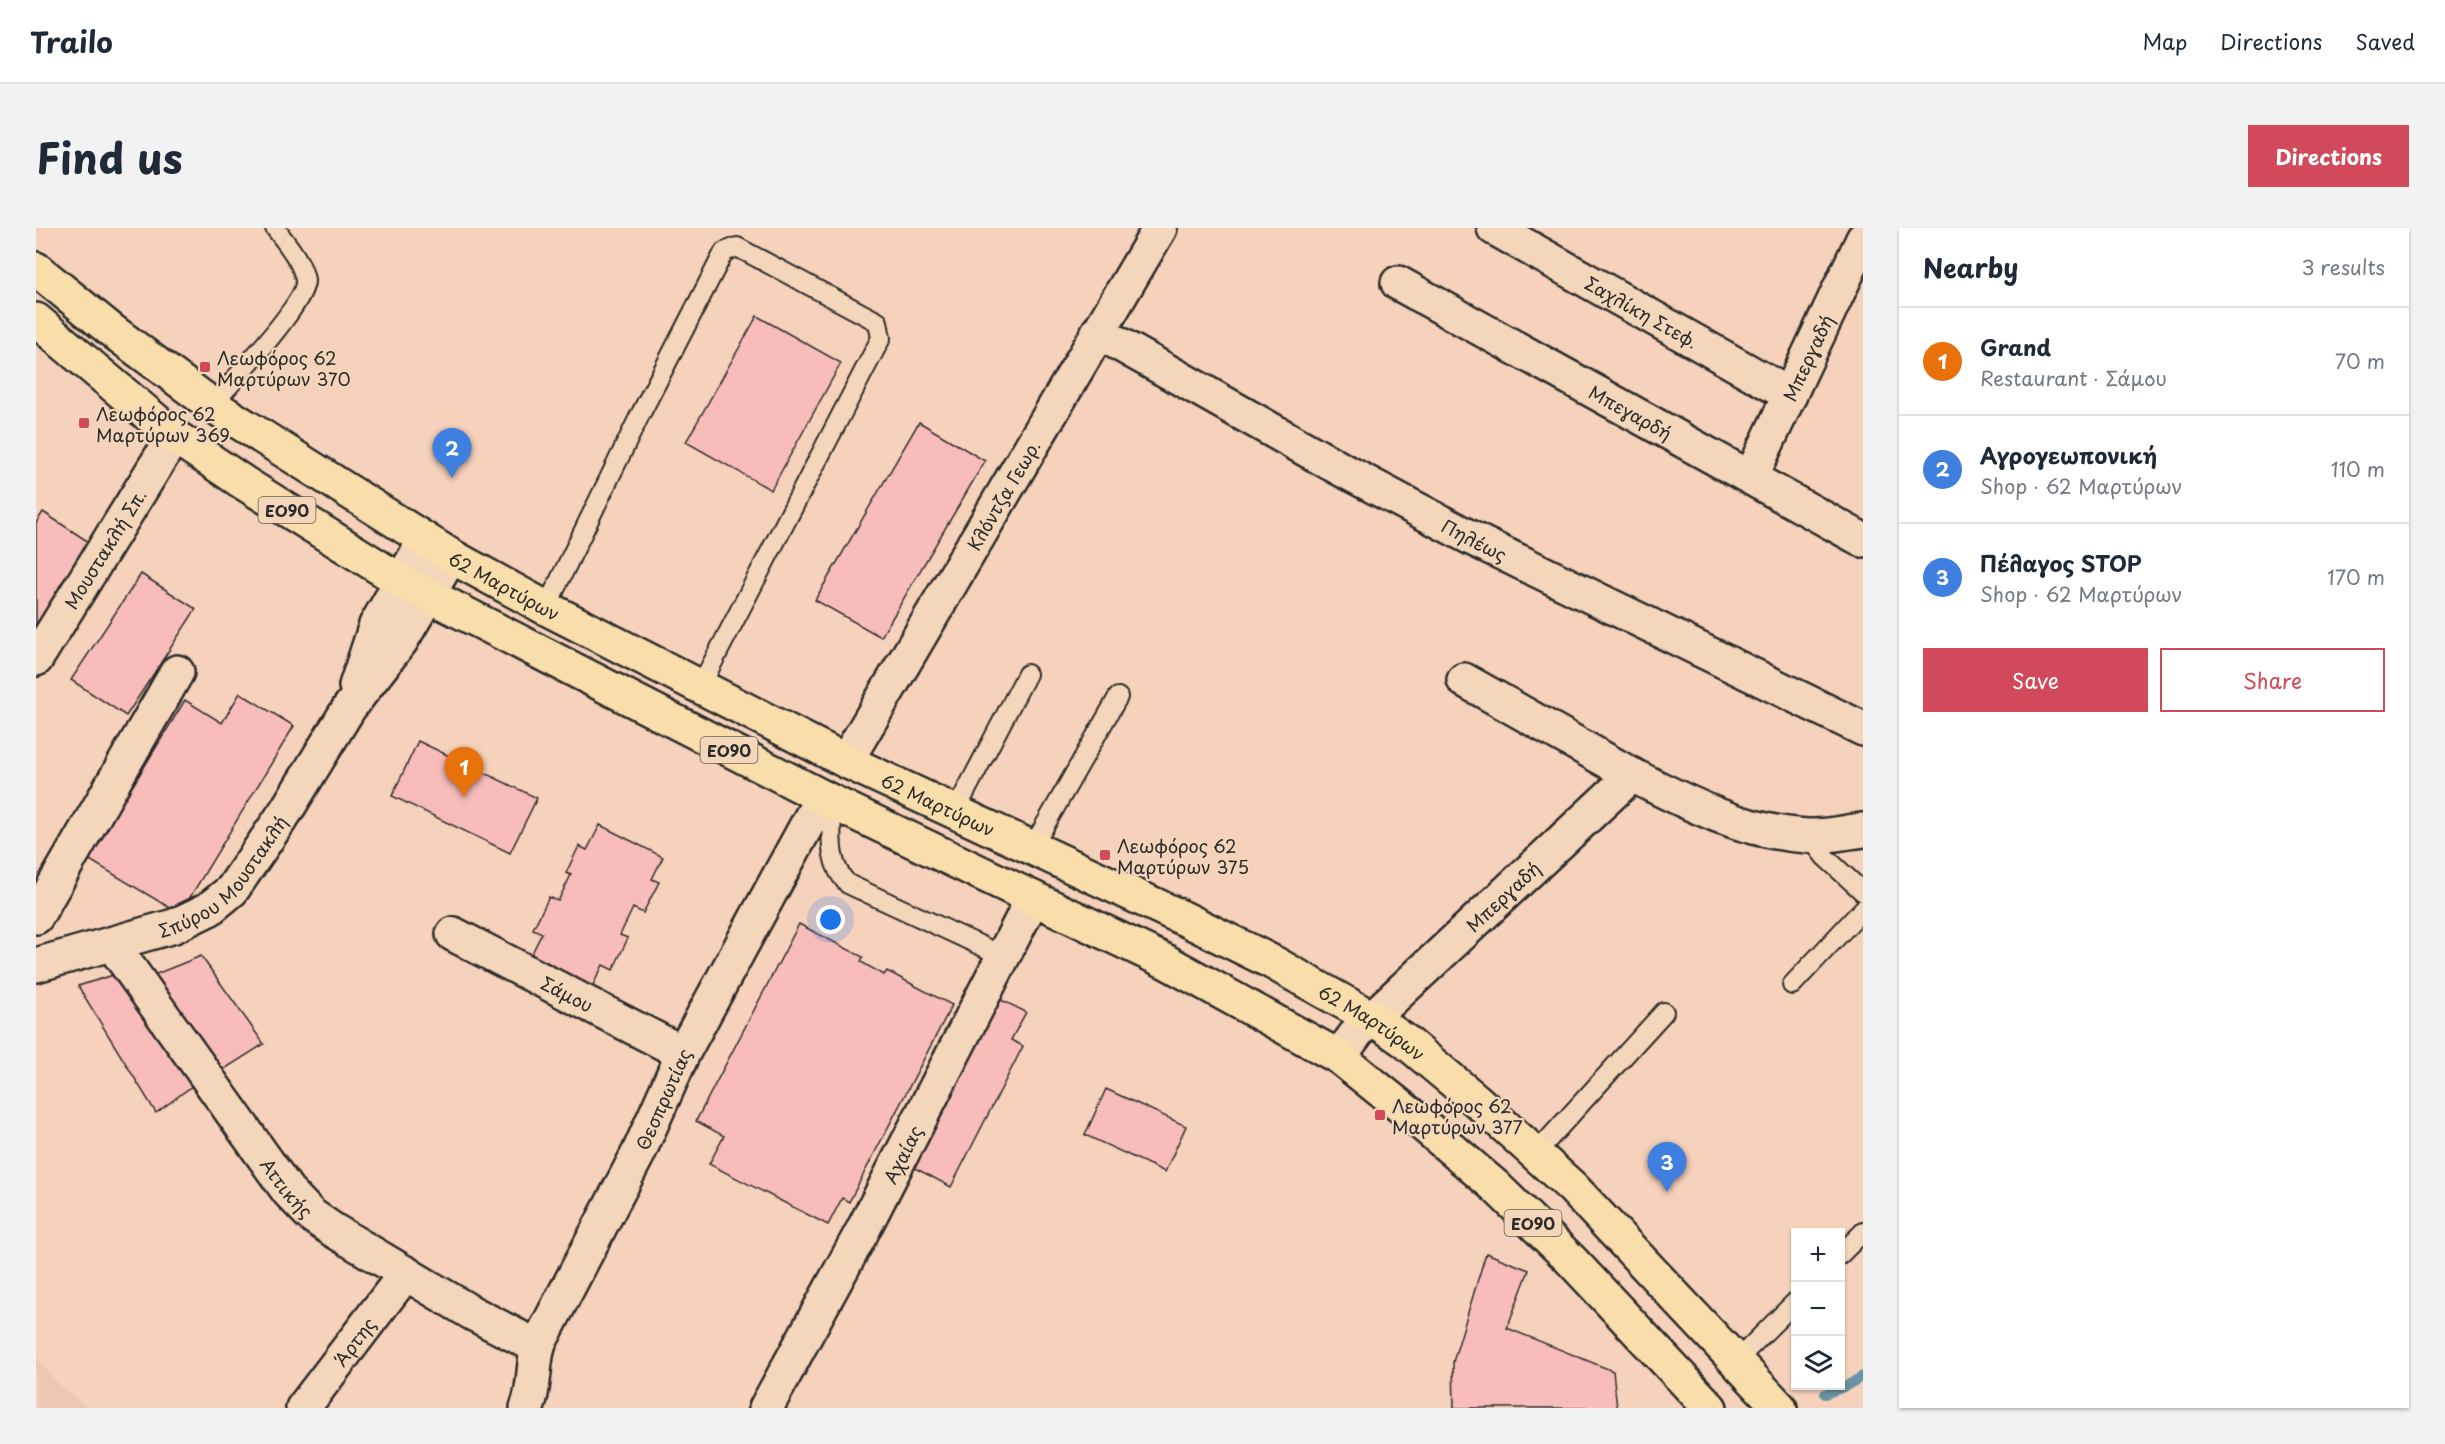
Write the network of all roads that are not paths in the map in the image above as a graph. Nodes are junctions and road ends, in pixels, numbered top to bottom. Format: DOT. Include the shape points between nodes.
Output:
graph roads {
  1 [pos="275,228"];
  2 [pos="1160,228"];
  3 [pos="1494,228"];
  4 [pos="1863,239"];
  5 [pos="36,269"];
  6 [pos="1398,283"];
  7 [pos="36,320"];
  8 [pos="1098,332"];
  9 [pos="1790,395"];
  10 [pos="212,405"];
  11 [pos="174,436"];
  12 [pos="1751,477"];
  13 [pos="1863,540"];
  14 [pos="438,548"];
  15 [pos="415,588"];
  16 [pos="546,608"];
  17 [pos="36,659"];
  18 [pos="177,672"];
  19 [pos="1027,674"];
  20 [pos="1464,680"];
  21 [pos="700,687"];
  22 [pos="1118,697"];
  23 [pos="1863,729"];
  24 [pos="846,761"];
  25 [pos="1632,775"];
  26 [pos="827,800"];
  27 [pos="955,812"];
  28 [pos="1863,830"];
  29 [pos="1809,836"];
  30 [pos="1032,848"];
  31 [pos="1863,892"];
  32 [pos="1033,898"];
  33 [pos="1863,909"];
  34 [pos="36,917"];
  35 [pos="453,934"];
  36 [pos="112,944"];
  37 [pos="1002,956"];
  38 [pos="36,965"];
  39 [pos="1792,985"];
  40 [pos="1664,1012"];
  41 [pos="1372,1018"];
  42 [pos="683,1053"];
  43 [pos="1339,1057"];
  44 [pos="1536,1153"];
  45 [pos="1863,1232"];
  46 [pos="1845,1250"];
  47 [pos="406,1273"];
  48 [pos="1791,1306"];
  49 [pos="538,1347"];
  50 [pos="1736,1361"];
  51 [pos="303,1408"];
  52 [pos="527,1408"];
  53 [pos="766,1408"];
  54 [pos="1710,1408"];
  55 [pos="1780,1408"];
  1 -- 10 [label="lane" via="297,259 306,282 304,290 289,314"];
  2 -- 8 [label="street, Κλόντζα Γεωρ."];
  3 -- 9 [label="street, Σαχλίκη Στεφ."];
  4 -- 9 [label="street, Μπεργαδή"];
  5 -- 10 [label="main road, 62 Μαρτύρων / ΕΟ90"];
  6 -- 12 [label="street, Μπεγαρδή"];
  7 -- 11 [label="main road, ΕΟ90"];
  8 -- 23 [label="street, Πηλέως" via="1464,535"];
  8 -- 24 [label="street, Κλόντζα Γεωρ."];
  9 -- 12 [label="street, Μπεργαδή"];
  10 -- 14 [label="main road, 62 Μαρτύρων / ΕΟ90"];
  11 -- 15 [label="main road, ΕΟ90"];
  11 -- 17 [label="street, Μουστακλή Σπ."];
  12 -- 13 [label="street, Μπεγαρδή"];
  14 -- 15 [label="street, Σπύρου Μουστακλή"];
  14 -- 16 [label="main road, 62 Μαρτύρων / ΕΟ90"];
  15 -- 26 [label="main road, ΕΟ90"];
  15 -- 36 [label="street, Σπύρου Μουστακλή" via="401,641 350,708 231,890 191,919"];
  16 -- 21 [label="main road, 62 Μαρτύρων / ΕΟ90"];
  16 -- 21 [label="lane" via="639,415 724,252 737,247 878,322 880,338"];
  18 -- 34 [label="street"];
  19 -- 27 [label="lane"];
  20 -- 25 [label="street"];
  21 -- 24 [label="main road, 62 Μαρτύρων / ΕΟ90"];
  22 -- 30 [label="lane"];
  24 -- 27 [label="main road, 62 Μαρτύρων / ΕΟ90"];
  25 -- 29 [label="street" via="1695,807 1750,826"];
  25 -- 41 [label="street, Μπεργαδή"];
  26 -- 32 [label="main road, ΕΟ90"];
  26 -- 37 [label="lane" via="839,876 848,884"];
  26 -- 42 [label="street, Θεσπρωτίας"];
  27 -- 30 [label="main road, 62 Μαρτύρων / ΕΟ90"];
  28 -- 29 [label="street"];
  29 -- 31 [label="lane" via="1825,857"];
  30 -- 41 [label="main road, 62 Μαρτύρων / ΕΟ90" via="1272,962"];
  32 -- 37 [label="street, Αχαίας"];
  32 -- 43 [label="main road, ΕΟ90" via="1165,961"];
  33 -- 39 [label="lane"];
  35 -- 42 [label="street, Σάμου"];
  36 -- 38 [label="street, Σπύρου Μουστακλή"];
  36 -- 47 [label="street, Αττικής" via="288,1191 311,1215"];
  37 -- 53 [label="street, Αχαίας" via="859,1238"];
  40 -- 44 [label="lane"];
  41 -- 43 [label="street, Μπεργαδή"];
  41 -- 44 [label="main road, 62 Μαρτύρων / ΕΟ90" via="1433,1064"];
  42 -- 49 [label="street, Θεσπρωτίας" via="638,1154"];
  43 -- 54 [label="main road, ΕΟ90" via="1495,1186 1570,1259"];
  44 -- 50 [label="main road, 62 Μαρτύρων / ΕΟ90" via="1616,1231"];
  45 -- 46 [label="lane"];
  47 -- 49 [label="street, Αττικής"];
  47 -- 51 [label="street, Άρτης"];
  48 -- 50 [label="lane"];
  49 -- 52 [label="street, Θεσπρωτίας" via="535,1383"];
  50 -- 55 [label="main road, 62 Μαρτύρων / ΕΟ90"];
}
